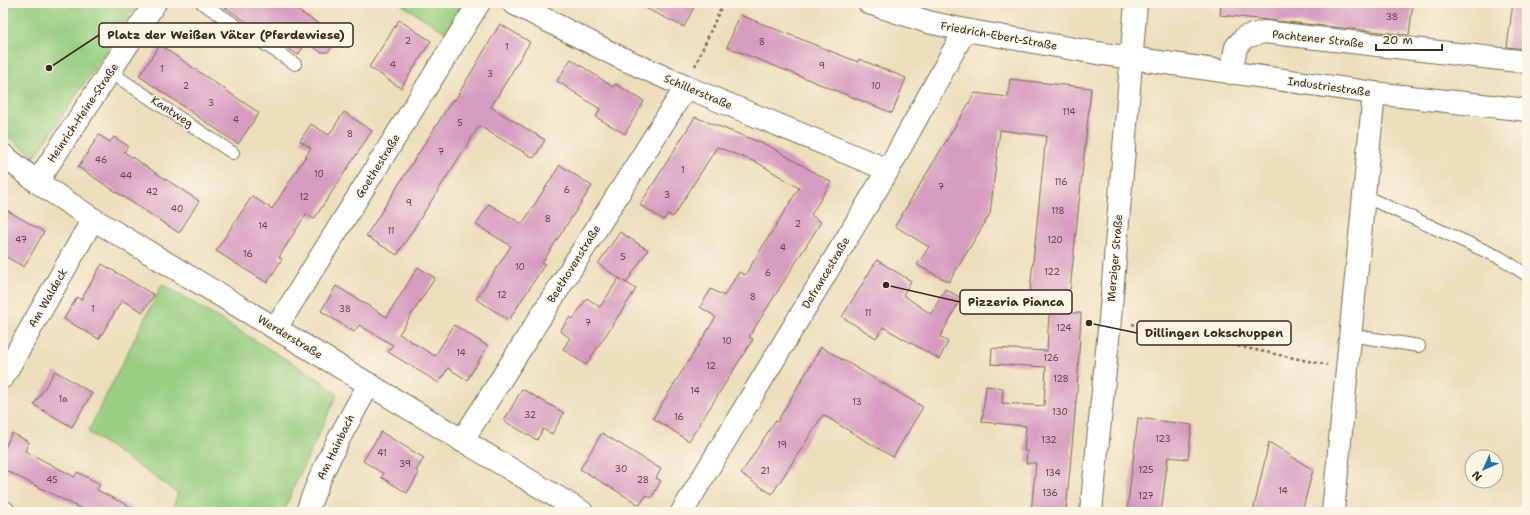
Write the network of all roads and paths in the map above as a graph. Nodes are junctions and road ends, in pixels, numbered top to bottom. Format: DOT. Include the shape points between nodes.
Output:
graph roads {
  1 [pos="155,3"];
  2 [pos="202,3"];
  3 [pos="479,3"];
  4 [pos="513,3"];
  5 [pos="723,3"];
  6 [pos="869,3"];
  7 [pos="1136,3"];
  8 [pos="965,30"];
  9 [pos="1132,59"];
  10 [pos="1527,62"];
  11 [pos="295,64"];
  12 [pos="110,72"];
  13 [pos="1231,73"];
  14 [pos="686,87"];
  15 [pos="1374,93"];
  16 [pos="1527,110"];
  17 [pos="233,153"];
  18 [pos="3,155"];
  19 [pos="888,170"];
  20 [pos="37,182"];
  21 [pos="1364,196"];
  22 [pos="93,219"];
  23 [pos="1527,276"];
  24 [pos="1110,319"];
  25 [pos="276,328"];
  26 [pos="1350,335"];
  27 [pos="1419,346"];
  28 [pos="1347,369"];
  29 [pos="3,377"];
  30 [pos="369,384"];
  31 [pos="462,441"];
  32 [pos="307,512"];
  33 [pos="582,512"];
  34 [pos="682,512"];
  35 [pos="1091,512"];
  36 [pos="1333,512"];
  1 -- 12 [label="street, Heinrich-Heine-Straße"];
  2 -- 11 [label="lane"];
  3 -- 25 [label="street, Goethestraße"];
  4 -- 14 [label="street, Schillerstraße" via="609,52"];
  5 -- 14 [label="path"];
  6 -- 8 [label="street, Friedrich-Ebert-Straße" via="928,22"];
  7 -- 9 [label="street, Merziger Straße"];
  8 -- 9 [label="street, Friedrich-Ebert-Straße"];
  8 -- 19 [label="street, Defrancestraße"];
  9 -- 13 [label="street, Industriestraße"];
  9 -- 24 [label="street, Merziger Straße"];
  10 -- 13 [label="street, Pachtener Straße" via="1264,32 1245,37 1240,42 1236,47"];
  12 -- 17 [label="lane, Kantweg"];
  12 -- 20 [label="street, Heinrich-Heine-Straße"];
  13 -- 15 [label="street, Industriestraße"];
  14 -- 19 [label="street, Schillerstraße"];
  14 -- 31 [label="street, Beethovenstraße"];
  15 -- 16 [label="street, Industriestraße"];
  15 -- 21 [label="street"];
  18 -- 20 [label="street, Werderstraße"];
  19 -- 34 [label="street, Defrancestraße"];
  20 -- 22 [label="street, Werderstraße"];
  21 -- 23 [label="lane" via="1501,258"];
  21 -- 26 [label="street"];
  22 -- 25 [label="street, Werderstraße"];
  22 -- 29 [label="street, Am Waldeck"];
  24 -- 28 [label="path"];
  24 -- 35 [label="street, Merziger Straße"];
  25 -- 30 [label="street, Werderstraße"];
  26 -- 27 [label="lane"];
  26 -- 28 [label="street"];
  28 -- 36 [label="street"];
  30 -- 31 [label="street, Werderstraße"];
  30 -- 32 [label="street, Am Hainbach" via="327,464"];
  31 -- 33 [label="street, Werderstraße"];
}
